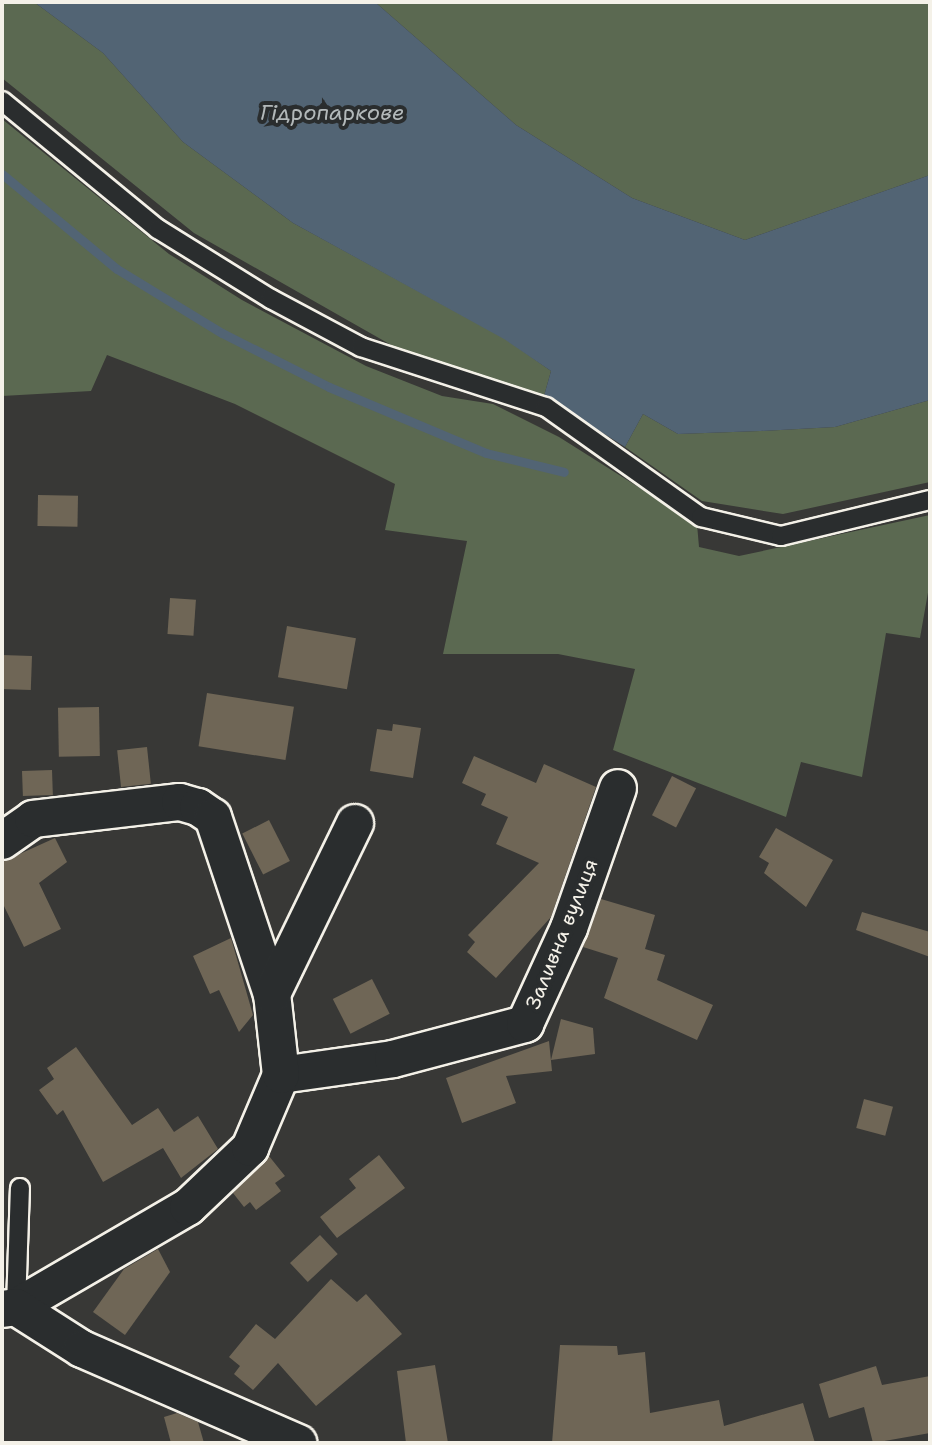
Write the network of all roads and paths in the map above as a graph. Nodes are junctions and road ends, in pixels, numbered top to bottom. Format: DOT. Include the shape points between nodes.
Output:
graph roads {
  1 [pos="2,101"];
  2 [pos="930,500"];
  3 [pos="618,788"];
  4 [pos="355,823"];
  5 [pos="2,841"];
  6 [pos="272,994"];
  7 [pos="281,1075"];
  8 [pos="20,1188"];
  9 [pos="9,1308"];
  10 [pos="298,1443"];
  1 -- 2 [label="lane" via="158,229 271,299 361,347 546,407 701,517 781,536"];
  3 -- 7 [label="street, Заливна вулиця" via="569,928 525,1024 393,1059"];
  4 -- 6 [label="street"];
  5 -- 6 [label="street" via="33,819 180,802 198,807 213,817"];
  6 -- 7 [label="street"];
  7 -- 9 [label="street" via="250,1148 188,1207"];
  8 -- 9 [label="lane"];
  9 -- 10 [label="street" via="82,1349"];
}
